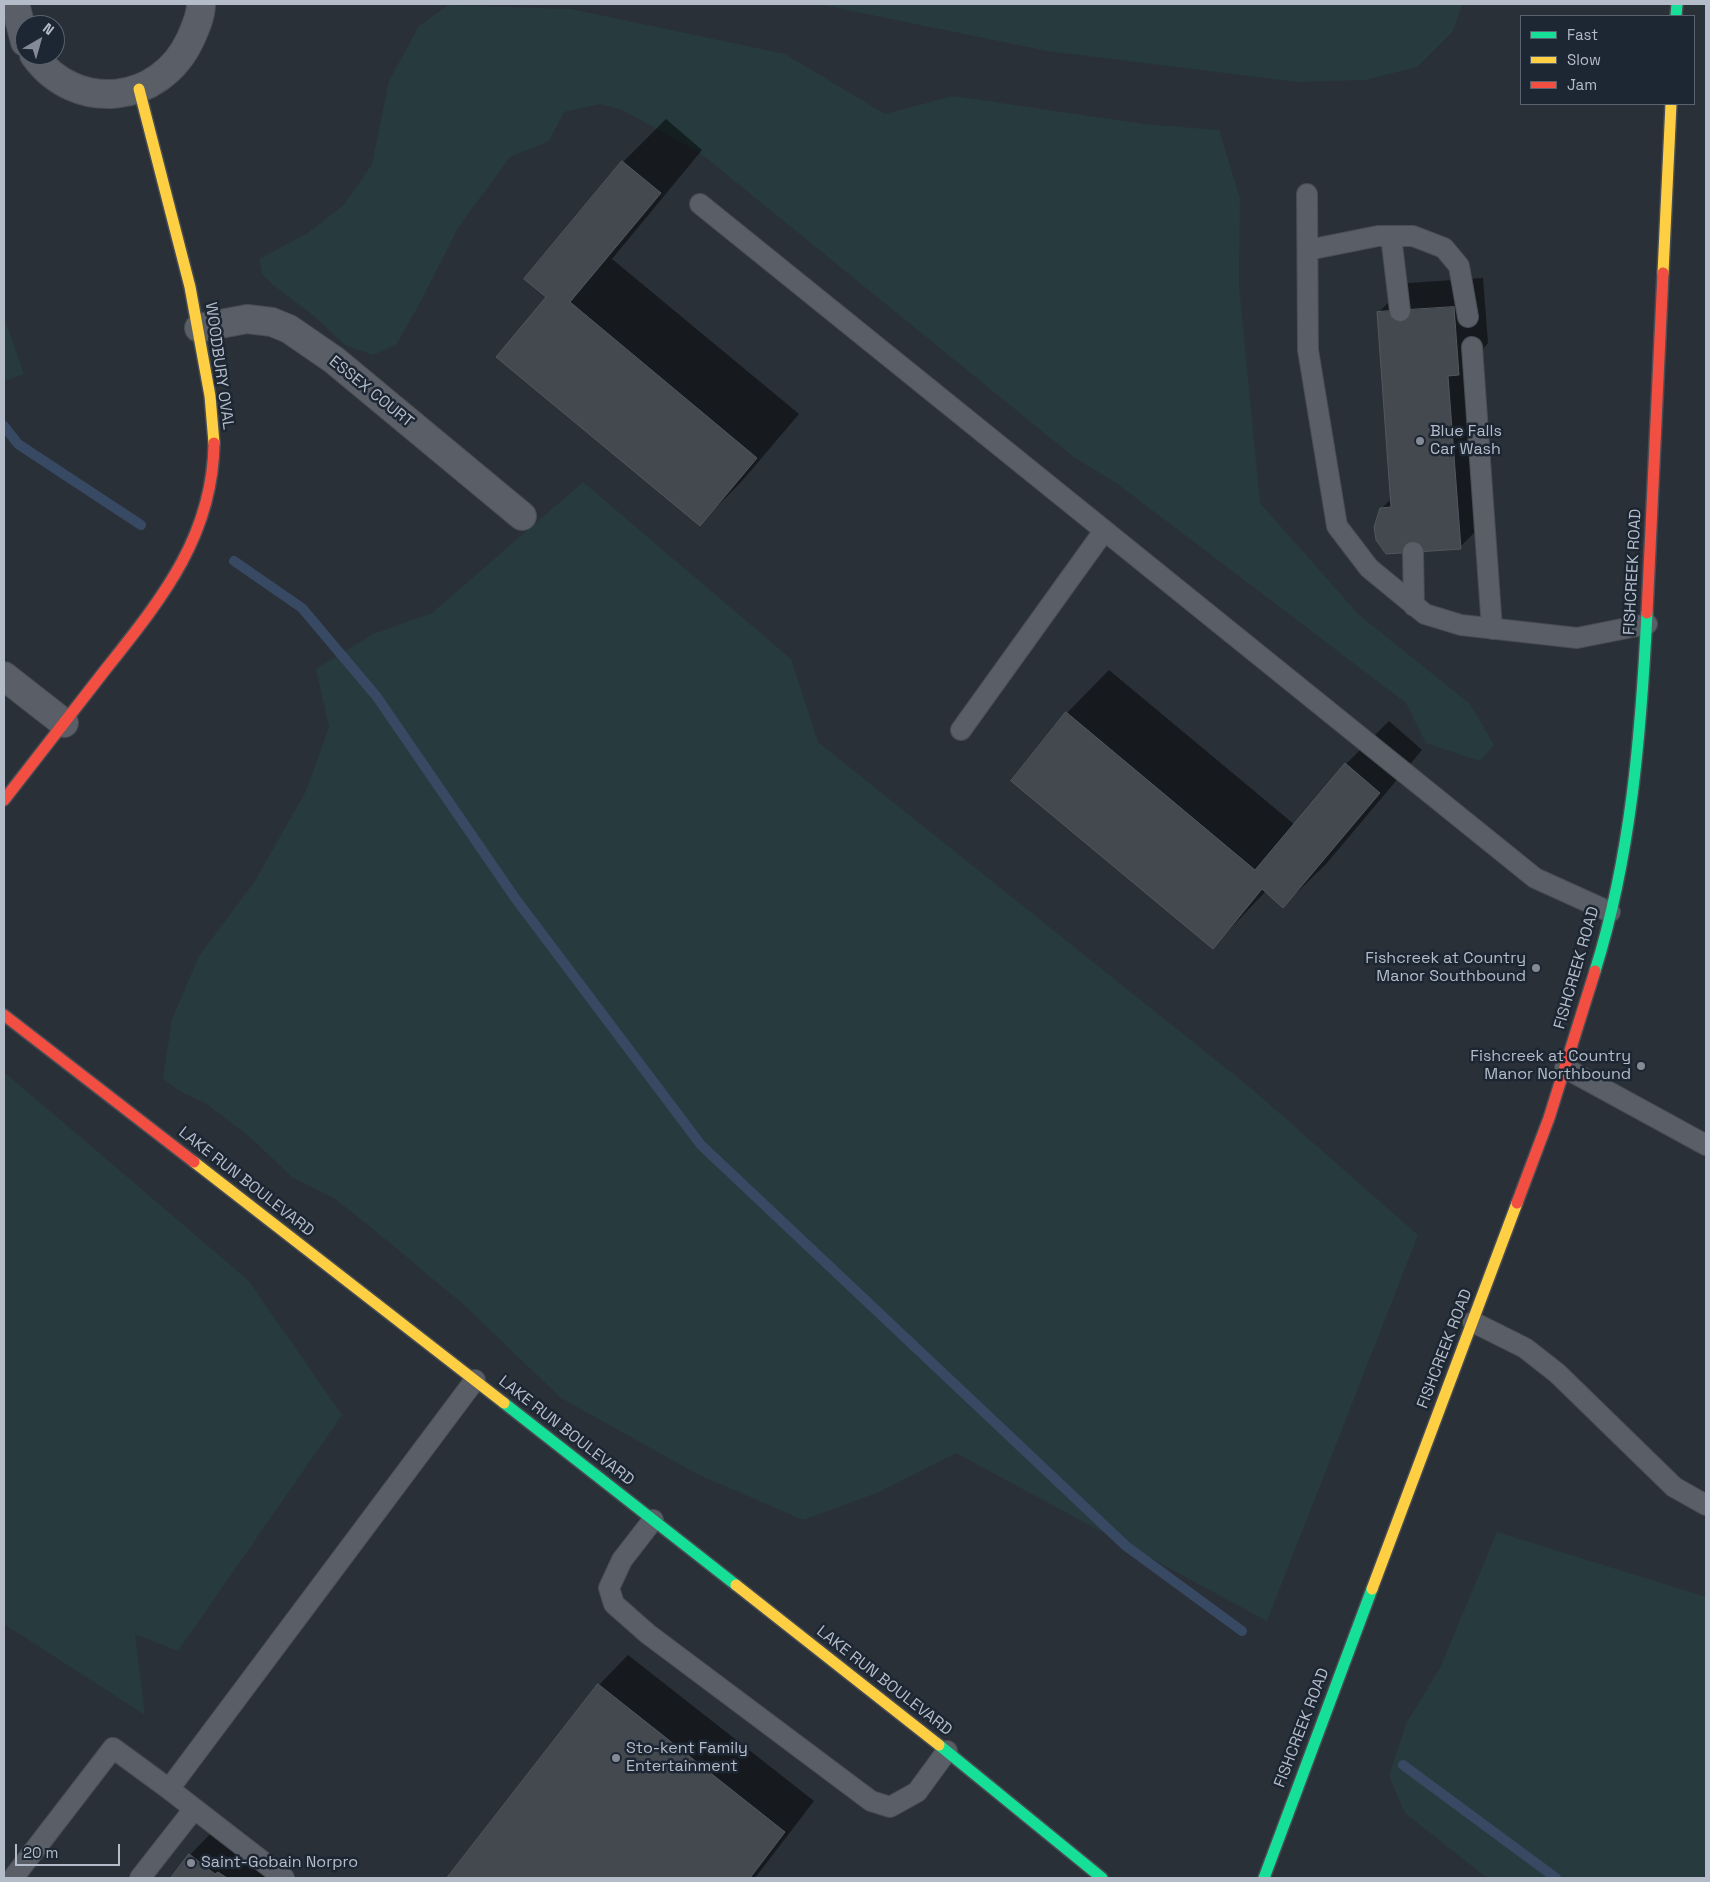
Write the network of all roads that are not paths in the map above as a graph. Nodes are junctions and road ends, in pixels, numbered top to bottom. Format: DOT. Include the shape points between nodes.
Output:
graph roads {
  1 [pos="201,4"];
  2 [pos="43,65"];
  3 [pos="139,89"];
  4 [pos="1671,105"];
  5 [pos="1308,194"];
  6 [pos="700,204"];
  7 [pos="1392,236"];
  8 [pos="1308,250"];
  9 [pos="1400,311"];
  10 [pos="1468,317"];
  11 [pos="199,328"];
  12 [pos="1472,347"];
  13 [pos="522,516"];
  14 [pos="1104,531"];
  15 [pos="1413,552"];
  16 [pos="1414,606"];
  17 [pos="1647,624"];
  18 [pos="1492,629"];
  19 [pos="4,676"];
  20 [pos="64,723"];
  21 [pos="961,730"];
  22 [pos="4,800"];
  23 [pos="1610,912"];
  24 [pos="4,1015"];
  25 [pos="1565,1068"];
  26 [pos="1706,1145"];
  27 [pos="1473,1322"];
  28 [pos="475,1380"];
  29 [pos="1706,1505"];
  30 [pos="653,1520"];
  31 [pos="947,1751"];
  32 [pos="169,1789"];
  33 [pos="194,1809"];
  34 [pos="13,1878"];
  35 [pos="140,1878"];
  36 [pos="284,1878"];
  37 [pos="1102,1878"];
  38 [pos="1264,1878"];
  1 -- 3 [label="street" via="196,28 186,48 171,68"];
  2 -- 3 [label="street" via="66,84 86,92 106,95"];
  3 -- 11 [label="street, WOODBURY OVAL" via="182,241"];
  4 -- 17 [label="street, FISHCREEK ROAD"];
  5 -- 8 [label="lane"];
  6 -- 14 [label="lane"];
  7 -- 8 [label="lane"];
  7 -- 9 [label="lane"];
  7 -- 10 [label="lane" via="1413,236 1444,248 1459,266"];
  8 -- 16 [label="lane" via="1308,350 1337,526 1369,568"];
  11 -- 13 [label="street, ESSEX COURT" via="247,319 272,322 290,329 334,360"];
  11 -- 20 [label="street, WOODBURY OVAL" via="214,440 213,467 205,509 183,562 165,593"];
  12 -- 18 [label="lane"];
  14 -- 21 [label="lane"];
  14 -- 23 [label="lane" via="1535,878"];
  15 -- 16 [label="lane"];
  16 -- 18 [label="lane" via="1425,614 1462,626"];
  17 -- 18 [label="lane" via="1577,638"];
  17 -- 23 [label="street, FISHCREEK ROAD" via="1634,782"];
  19 -- 20 [label="street"];
  20 -- 22 [label="street, WOODBURY OVAL"];
  23 -- 25 [label="street, FISHCREEK ROAD"];
  24 -- 28 [label="street, LAKE RUN BOULEVARD"];
  25 -- 26 [label="lane"];
  25 -- 27 [label="street, FISHCREEK ROAD"];
  27 -- 29 [label="lane" via="1525,1348 1557,1372 1674,1488"];
  27 -- 38 [label="street, FISHCREEK ROAD"];
  28 -- 30 [label="street, LAKE RUN BOULEVARD"];
  28 -- 32 [label="lane"];
  30 -- 31 [label="street, LAKE RUN BOULEVARD"];
  30 -- 31 [label="lane" via="622,1560 609,1588 614,1604 648,1634 871,1801 890,1807 917,1792"];
  31 -- 37 [label="street, LAKE RUN BOULEVARD"];
  32 -- 33 [label="lane"];
  32 -- 34 [label="lane" via="113,1748"];
  33 -- 35 [label="lane"];
  33 -- 36 [label="lane"];
}
